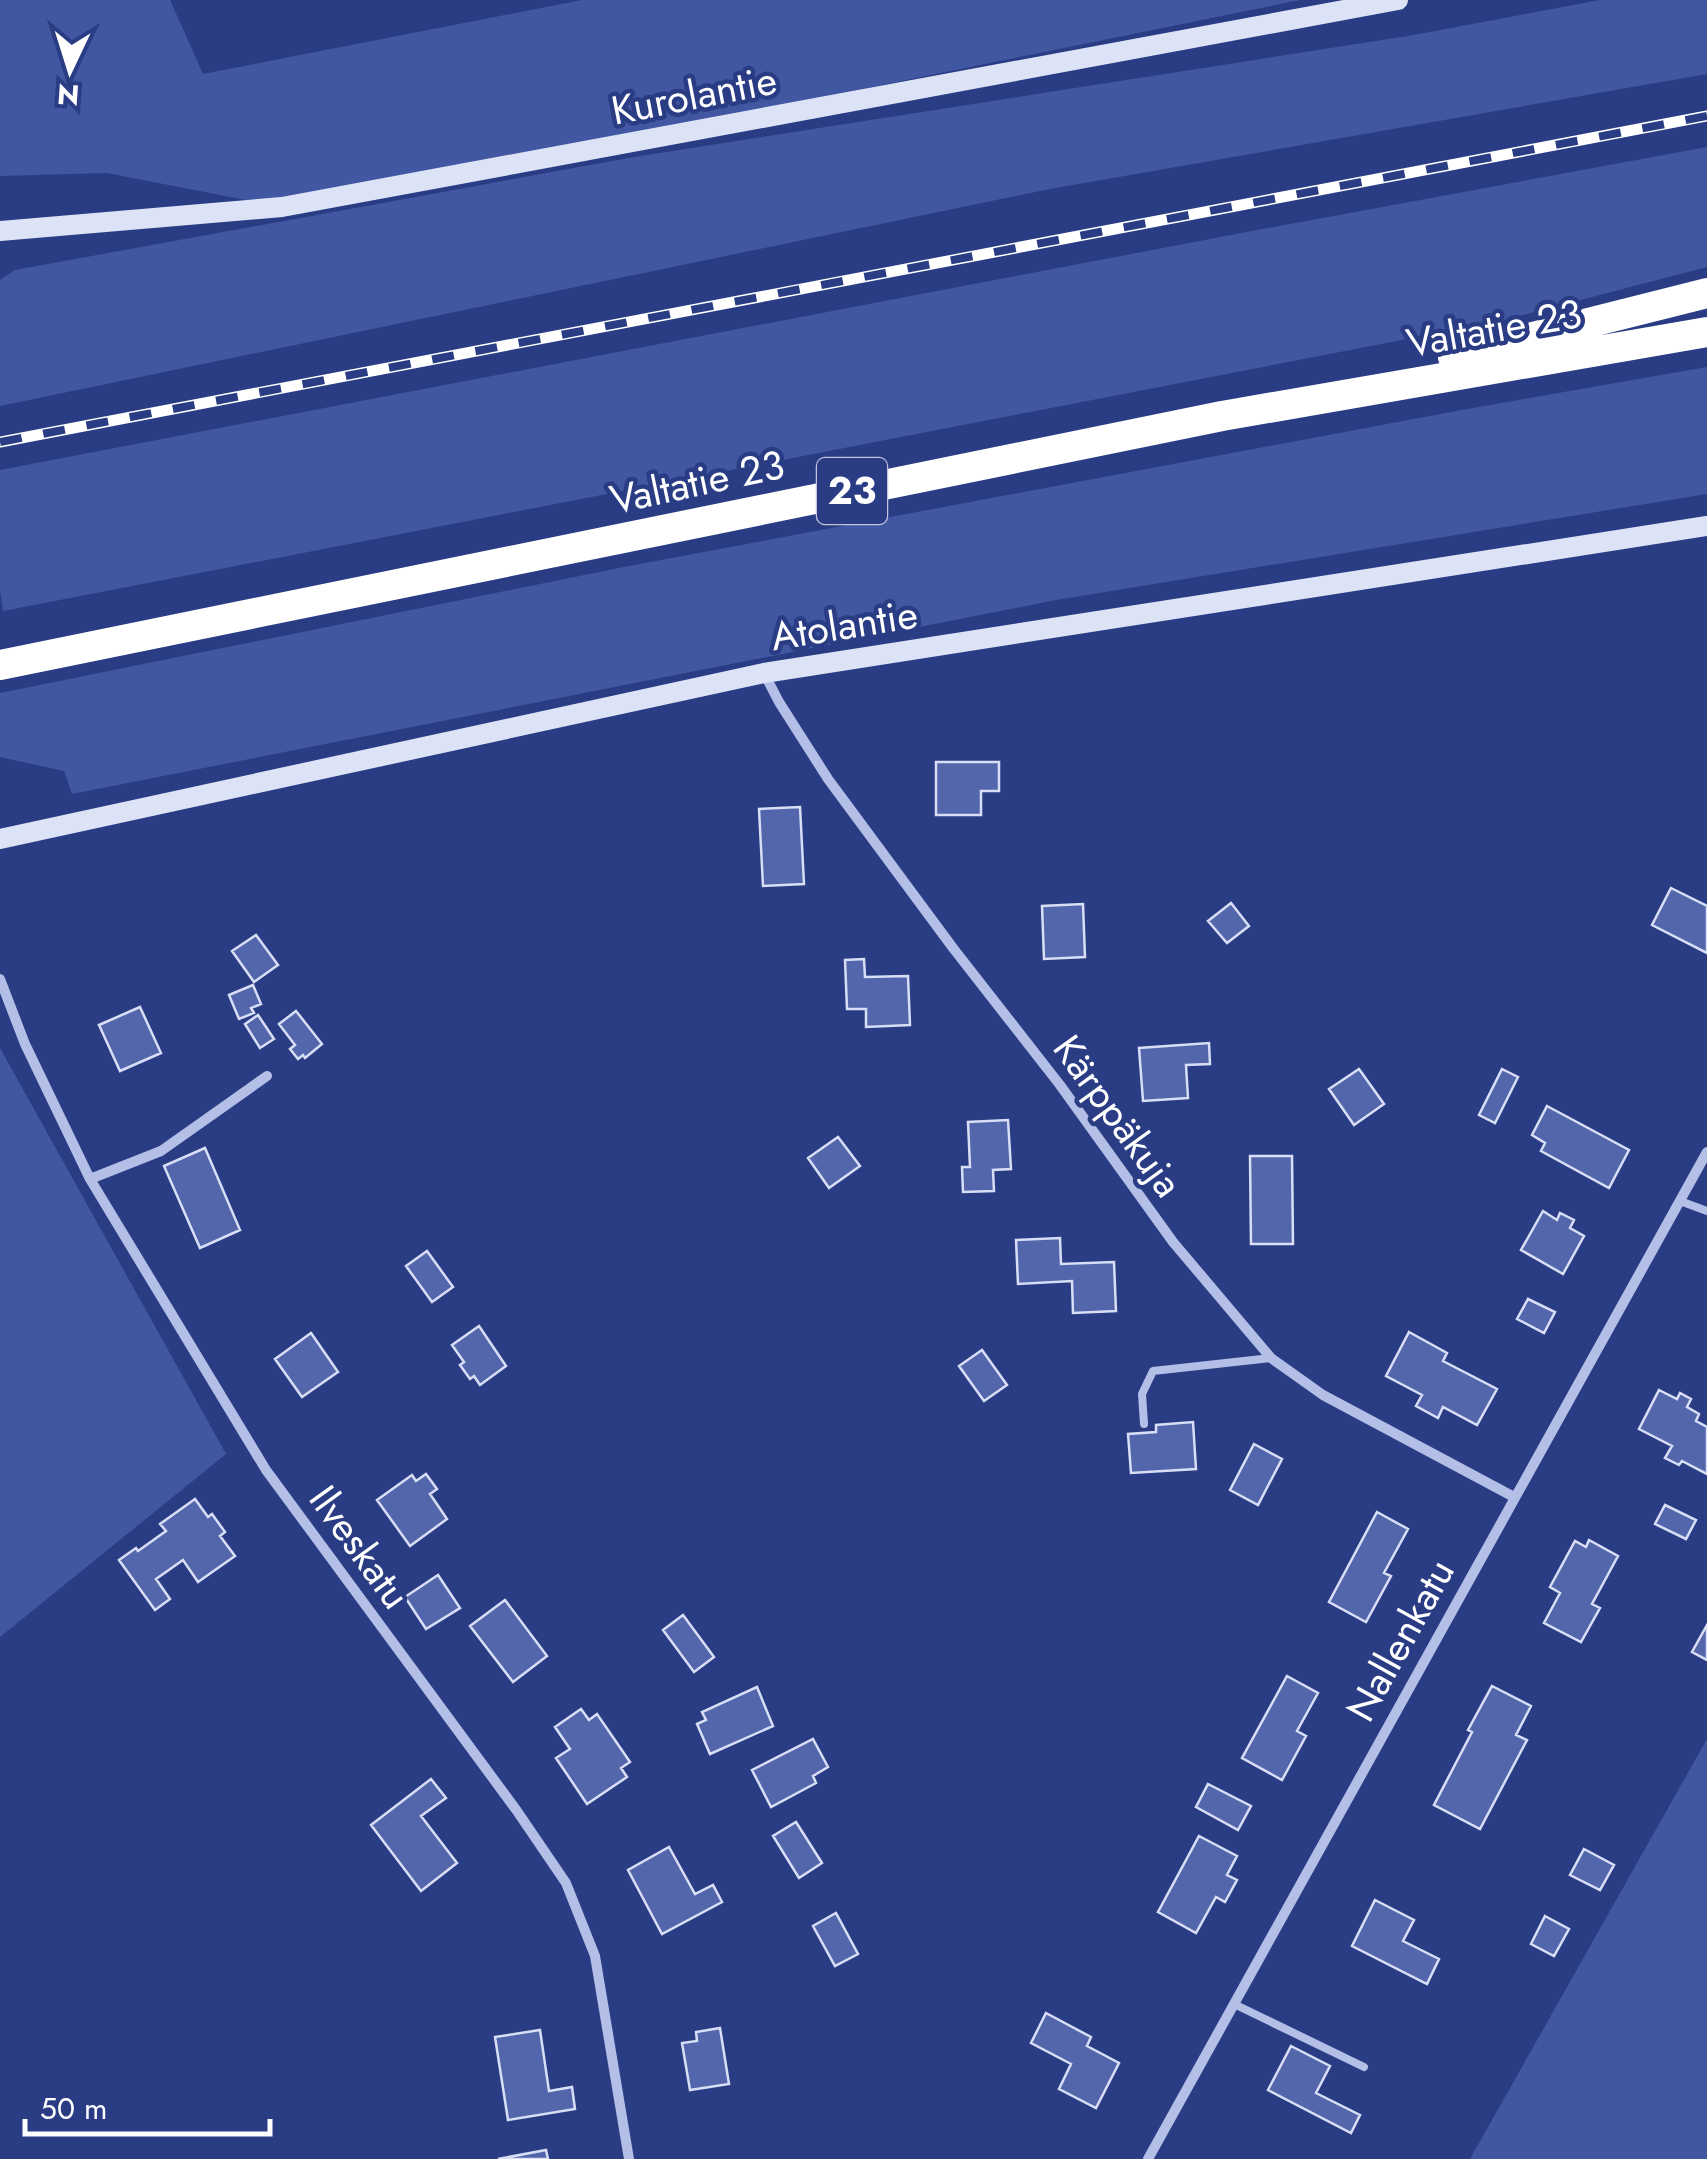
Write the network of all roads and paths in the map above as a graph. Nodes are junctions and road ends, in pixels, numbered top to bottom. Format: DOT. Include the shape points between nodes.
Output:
graph roads {
  1 [pos="1398,0"];
  2 [pos="0,231"];
  3 [pos="1707,293"];
  4 [pos="1707,332"];
  5 [pos="1222,416"];
  6 [pos="1707,526"];
  7 [pos="0,666"];
  8 [pos="764,673"];
  9 [pos="0,839"];
  10 [pos="0,979"];
  11 [pos="267,1076"];
  12 [pos="1707,1152"];
  13 [pos="90,1179"];
  14 [pos="1680,1201"];
  15 [pos="1707,1211"];
  16 [pos="1271,1358"];
  17 [pos="1144,1424"];
  18 [pos="1514,1497"];
  19 [pos="1234,2004"];
  20 [pos="1364,2067"];
  21 [pos="628,2159"];
  22 [pos="1148,2159"];
  1 -- 2 [label="street, Kurolantie" via="282,207"];
  3 -- 5 [label="highway"];
  4 -- 5 [label="highway, Valtatie 23 / 23"];
  5 -- 7 [label="highway, Valtatie 23 / 23"];
  6 -- 8 [label="street, Atolantie"];
  8 -- 9 [label="street, Atolantie"];
  8 -- 16 [label="street, Kärppäkuja" via="828,779 953,948 1173,1242"];
  10 -- 13 [label="street, Ilveskatu"];
  11 -- 13 [label="street" via="161,1151"];
  12 -- 14 [label="street, Nallenkatu"];
  13 -- 21 [label="street, Ilveskatu" via="266,1470 566,1883 595,1956"];
  14 -- 15 [label="lane"];
  14 -- 18 [label="street, Nallenkatu"];
  16 -- 17 [label="lane" via="1153,1371 1142,1394"];
  16 -- 18 [label="street, Kärppäkuja" via="1323,1395"];
  18 -- 19 [label="street, Nallenkatu"];
  19 -- 20 [label="lane"];
  19 -- 22 [label="street, Nallenkatu"];
}
